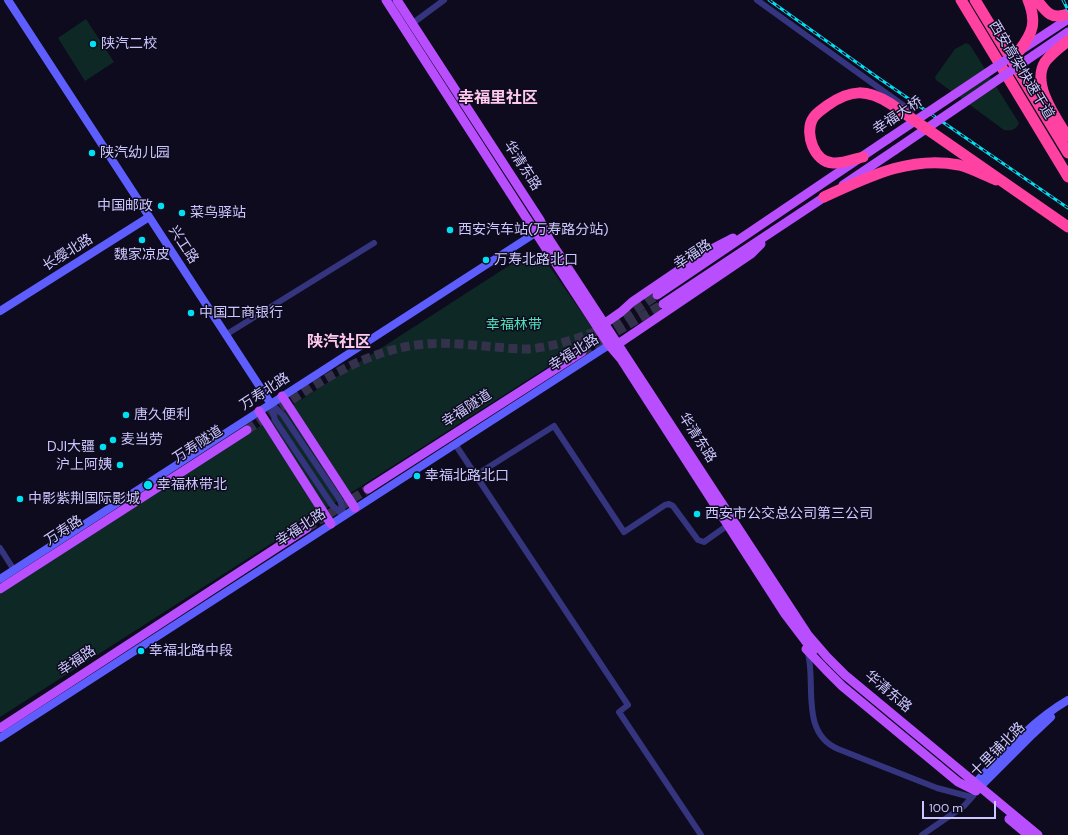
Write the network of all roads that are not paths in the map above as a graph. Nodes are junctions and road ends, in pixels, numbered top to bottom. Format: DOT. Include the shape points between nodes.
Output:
graph roads {
  1 [pos="8,0"];
  2 [pos="386,0"];
  3 [pos="396,0"];
  4 [pos="444,0"];
  5 [pos="757,0"];
  6 [pos="961,0"];
  7 [pos="975,0"];
  8 [pos="980,0"];
  9 [pos="1028,0"];
  10 [pos="1037,0"];
  11 [pos="1068,14"];
  12 [pos="1068,19"];
  13 [pos="413,23"];
  14 [pos="1068,32"];
  15 [pos="999,39"];
  16 [pos="1068,41"];
  17 [pos="1019,51"];
  18 [pos="1068,139"];
  19 [pos="965,151"];
  20 [pos="1068,153"];
  21 [pos="863,157"];
  22 [pos="1068,177"];
  23 [pos="1013,188"];
  24 [pos="810,192"];
  25 [pos="824,197"];
  26 [pos="149,217"];
  27 [pos="1068,227"];
  28 [pos="540,230"];
  29 [pos="744,238"];
  30 [pos="374,243"];
  31 [pos="751,250"];
  32 [pos="657,295"];
  33 [pos="663,304"];
  34 [pos="0,311"];
  35 [pos="601,325"];
  36 [pos="226,334"];
  37 [pos="614,345"];
  38 [pos="582,352"];
  39 [pos="282,396"];
  40 [pos="271,404"];
  41 [pos="259,411"];
  42 [pos="247,430"];
  43 [pos="455,444"];
  44 [pos="476,475"];
  45 [pos="368,489"];
  46 [pos="144,496"];
  47 [pos="355,508"];
  48 [pos="344,516"];
  49 [pos="331,524"];
  50 [pos="728,525"];
  51 [pos="307,528"];
  52 [pos="60,540"];
  53 [pos="0,548"];
  54 [pos="42,562"];
  55 [pos="14,570"];
  56 [pos="0,579"];
  57 [pos="0,589"];
  58 [pos="770,592"];
  59 [pos="150,641"];
  60 [pos="128,645"];
  61 [pos="807,649"];
  62 [pos="1068,700"];
  63 [pos="1068,706"];
  64 [pos="0,728"];
  65 [pos="0,738"];
  66 [pos="976,789"];
  67 [pos="701,835"];
  68 [pos="922,835"];
  69 [pos="1028,835"];
  70 [pos="1039,835"];
  1 -- 26 [label="main road, 兴工路"];
  2 -- 28 [label="main road, 华清东路"];
  3 -- 13 [label="main road, 华清东路"];
  4 -- 13 [label="street"];
  5 -- 19 [label="street"];
  6 -- 22 [label="highway, 西安高架快速干道"];
  7 -- 15 [label="highway, 西安高架快速干道"];
  8 -- 15 [label="highway"];
  9 -- 17 [label="highway" via="1033,28"];
  10 -- 11 [label="highway" via="1051,15"];
  12 -- 17 [label="main road, 幸福大桥"];
  13 -- 28 [label="main road, 华清东路"];
  14 -- 25 [label="main road, 幸福大桥, bridge"];
  15 -- 20 [label="highway, 西安高架快速干道"];
  16 -- 18 [label="highway" via="1045,63 1042,85 1046,100"];
  17 -- 21 [label="main road, 幸福大桥, bridge"];
  21 -- 23 [label="highway, bridge" via="830,163 817,155 810,137 810,126 814,117 847,95 872,94 891,104"];
  21 -- 24 [label="main road, 幸福大桥"];
  23 -- 25 [label="highway, bridge" via="960,166 920,163 877,174"];
  23 -- 27 [label="highway, bridge"];
  24 -- 29 [label="main road, 幸福大桥"];
  24 -- 35 [label="main road" via="704,253"];
  25 -- 31 [label="main road, 幸福大桥" via="776,229"];
  26 -- 34 [label="main road, 长缨北路"];
  26 -- 36 [label="main road, 兴工路"];
  28 -- 35 [label="main road, 华清东路" via="550,239"];
  28 -- 39 [label="main road, 万寿北路"];
  29 -- 32 [label="main road, 幸福路"];
  30 -- 36 [label="street"];
  31 -- 33 [label="main road, 幸福路"];
  31 -- 37 [label="main road"];
  35 -- 37 [label="main road, 华清东路"];
  36 -- 40 [label="main road, 兴工路"];
  37 -- 43 [label="main road, 幸福北路"];
  37 -- 50 [label="main road, 华清东路" via="620,359"];
  37 -- 66 [label="main road, 华清东路" via="808,636 836,666 961,771"];
  38 -- 45 [label="main road, 幸福隧道"];
  39 -- 40 [label="main road, 万寿北路"];
  39 -- 47 [label="main road"];
  40 -- 41 [label="main road, 万寿北路"];
  40 -- 48 [label="street, 兴工路" via="275,420 332,505"];
  40 -- 48 [label="street, 兴工路" via="283,415 340,500"];
  41 -- 49 [label="main road"];
  41 -- 52 [label="main road, 万寿北路"];
  42 -- 46 [label="main road, 万寿隧道"];
  43 -- 44 [label="street"];
  43 -- 47 [label="main road, 幸福北路"];
  44 -- 50 [label="street" via="554,426 624,532 669,504 701,542"];
  44 -- 67 [label="street" via="628,705 619,712"];
  46 -- 54 [label="main road, 万寿路"];
  47 -- 48 [label="main road, 幸福北路"];
  48 -- 49 [label="main road, 幸福北路"];
  49 -- 59 [label="main road, 幸福北路"];
  50 -- 58 [label="main road, 华清东路"];
  51 -- 60 [label="main road, 幸福路"];
  52 -- 54 [label="main road"];
  52 -- 55 [label="main road, 万寿北路"];
  53 -- 55 [label="street"];
  54 -- 57 [label="main road, 万寿路"];
  55 -- 56 [label="main road, 万寿北路"];
  58 -- 61 [label="main road" via="789,626"];
  58 -- 66 [label="main road, 华清东路" via="795,629 826,665"];
  59 -- 60 [label="main road"];
  59 -- 65 [label="main road, 幸福北路"];
  60 -- 64 [label="main road, 幸福路"];
  61 -- 66 [label="main road" via="842,686 958,782"];
  61 -- 66 [label="street" via="811,668 812,714 818,730 828,744 937,788"];
  62 -- 66 [label="main road, 十里铺北路" via="1037,722"];
  63 -- 66 [label="main road, 十里铺北路" via="1039,728"];
  66 -- 68 [label="street" via="964,806"];
  66 -- 69 [label="main road, 华清东路"];
  66 -- 70 [label="main road, 华清东路"];
}
